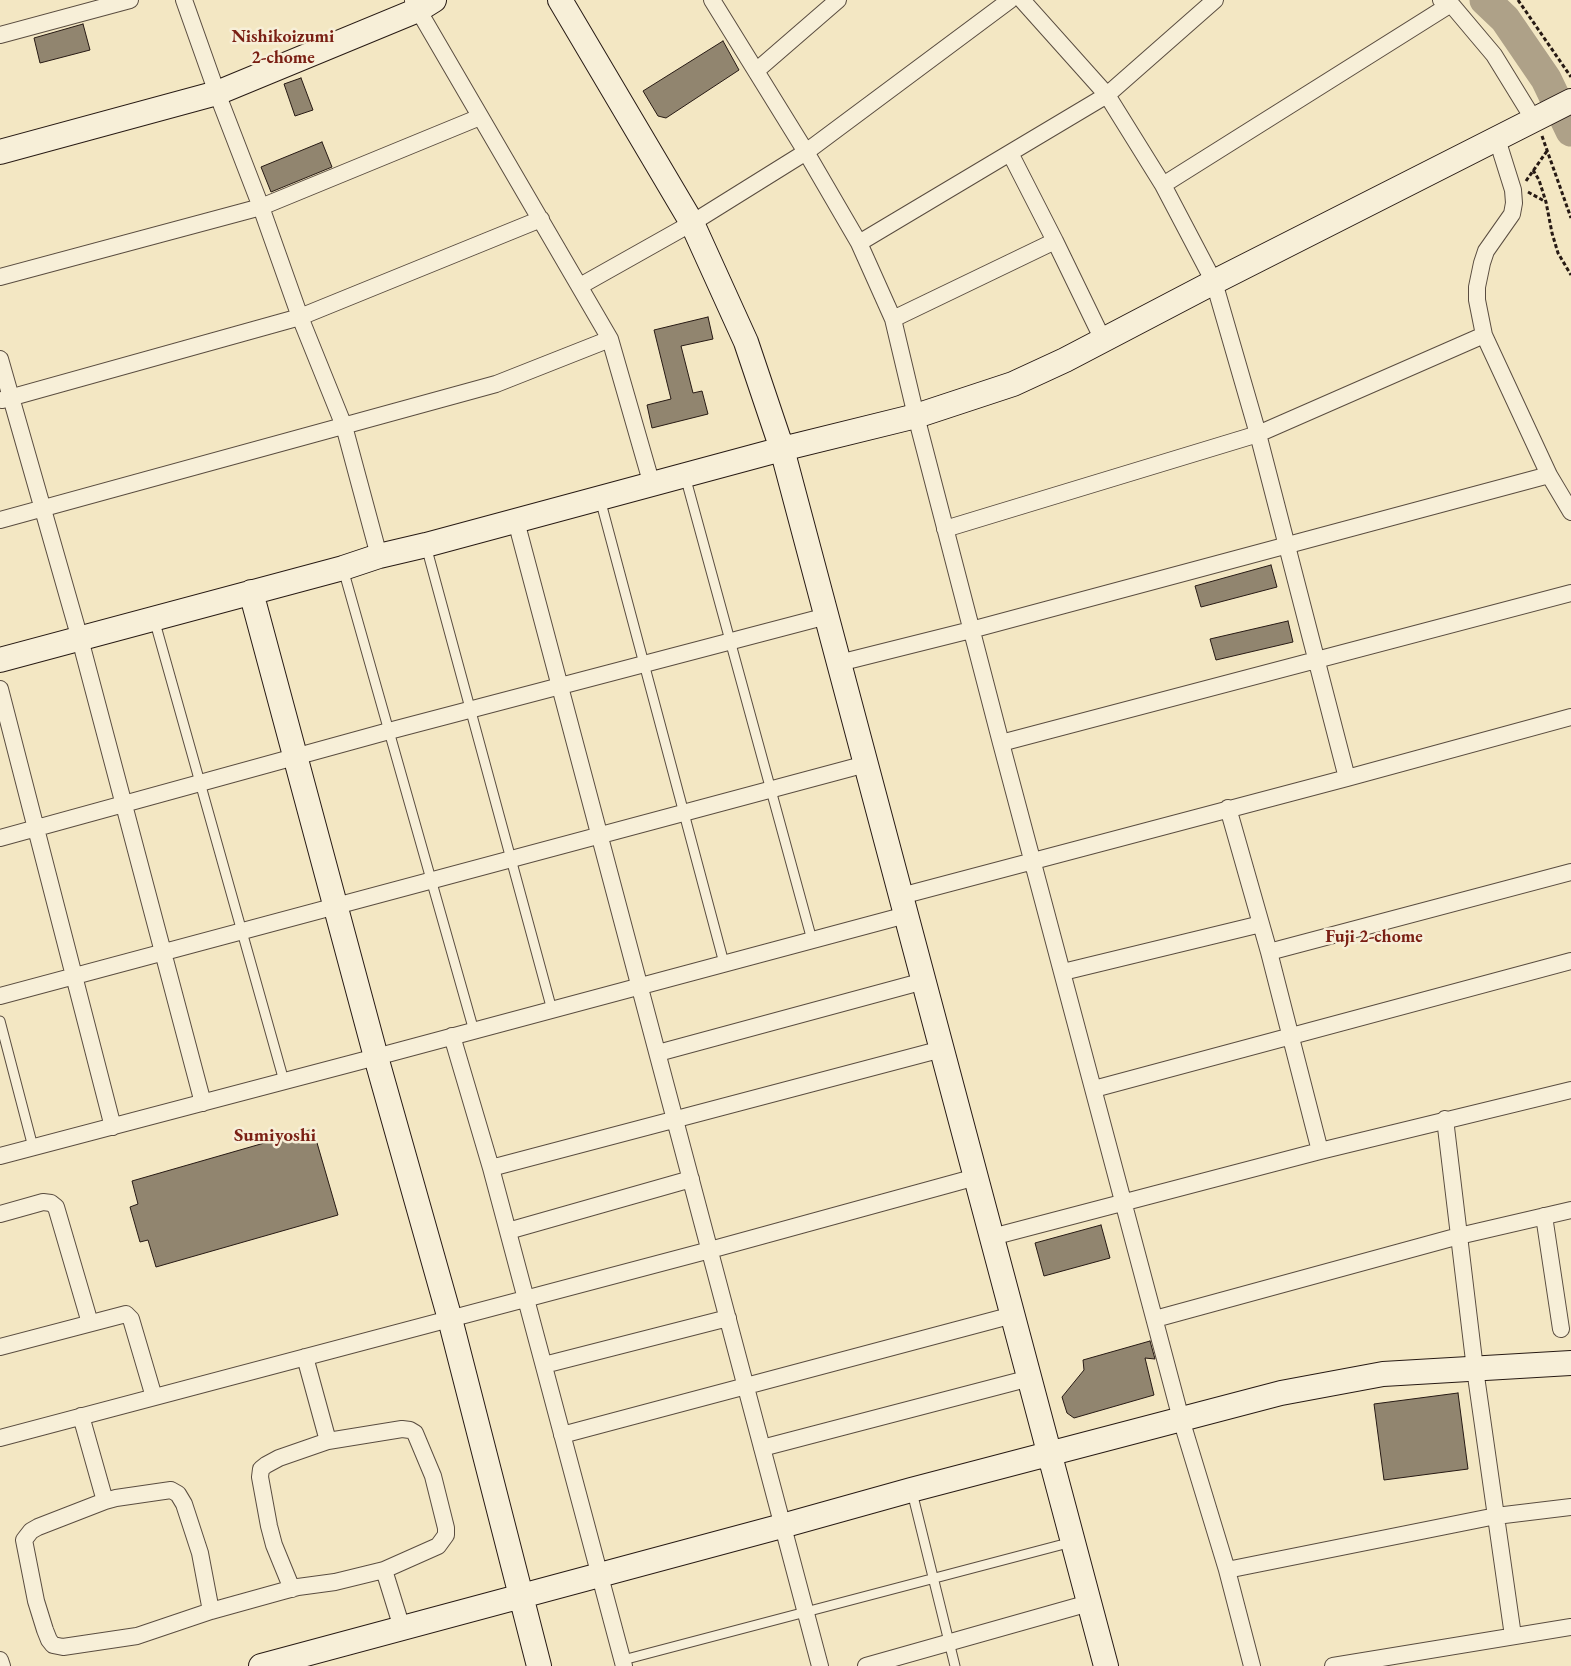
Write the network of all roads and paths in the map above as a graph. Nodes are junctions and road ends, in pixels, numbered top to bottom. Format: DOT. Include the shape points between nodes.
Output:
graph roads {
  1 [pos="130,0"];
  2 [pos="184,0"];
  3 [pos="560,0"];
  4 [pos="712,0"];
  5 [pos="838,0"];
  6 [pos="1010,0"];
  7 [pos="1022,0"];
  8 [pos="1215,0"];
  9 [pos="1518,0"];
  10 [pos="1446,2"];
  11 [pos="421,3"];
  12 [pos="0,35"];
  13 [pos="756,71"];
  14 [pos="1571,77"];
  15 [pos="217,93"];
  16 [pos="1107,95"];
  17 [pos="1571,101"];
  18 [pos="480,117"];
  19 [pos="1537,118"];
  20 [pos="1497,139"];
  21 [pos="1548,150"];
  22 [pos="0,152"];
  23 [pos="806,152"];
  24 [pos="1010,153"];
  25 [pos="1533,170"];
  26 [pos="1163,185"];
  27 [pos="1517,190"];
  28 [pos="1546,202"];
  29 [pos="261,207"];
  30 [pos="1571,218"];
  31 [pos="541,219"];
  32 [pos="692,222"];
  33 [pos="1055,241"];
  34 [pos="859,243"];
  35 [pos="1571,275"];
  36 [pos="0,277"];
  37 [pos="1214,282"];
  38 [pos="580,286"];
  39 [pos="300,317"];
  40 [pos="892,319"];
  41 [pos="1484,335"];
  42 [pos="610,339"];
  43 [pos="1103,340"];
  44 [pos="0,359"];
  45 [pos="5,399"];
  46 [pos="916,416"];
  47 [pos="344,426"];
  48 [pos="1258,434"];
  49 [pos="782,450"];
  50 [pos="1549,475"];
  51 [pos="685,476"];
  52 [pos="652,484"];
  53 [pos="600,499"];
  54 [pos="43,508"];
  55 [pos="1571,512"];
  56 [pos="0,520"];
  57 [pos="516,521"];
  58 [pos="945,529"];
  59 [pos="426,545"];
  60 [pos="1286,545"];
  61 [pos="379,556"];
  62 [pos="343,568"];
  63 [pos="252,592"];
  64 [pos="1571,593"];
  65 [pos="827,616"];
  66 [pos="154,619"];
  67 [pos="971,630"];
  68 [pos="80,639"];
  69 [pos="731,642"];
  70 [pos="0,660"];
  71 [pos="1317,661"];
  72 [pos="839,663"];
  73 [pos="644,665"];
  74 [pos="560,687"];
  75 [pos="0,689"];
  76 [pos="471,710"];
  77 [pos="1571,717"];
  78 [pos="389,731"];
  79 [pos="1001,743"];
  80 [pos="296,757"];
  81 [pos="866,764"];
  82 [pos="1347,778"];
  83 [pos="200,783"];
  84 [pos="771,789"];
  85 [pos="124,804"];
  86 [pos="1228,808"];
  87 [pos="684,813"];
  88 [pos="36,828"];
  89 [pos="600,835"];
  90 [pos="0,838"];
  91 [pos="511,859"];
  92 [pos="1033,861"];
  93 [pos="1571,872"];
  94 [pos="431,880"];
  95 [pos="904,905"];
  96 [pos="336,906"];
  97 [pos="1261,924"];
  98 [pos="242,931"];
  99 [pos="812,940"];
  100 [pos="163,952"];
  101 [pos="1270,952"];
  102 [pos="1571,961"];
  103 [pos="724,964"];
  104 [pos="1063,972"];
  105 [pos="74,976"];
  106 [pos="924,981"];
  107 [pos="640,986"];
  108 [pos="0,996"];
  109 [pos="552,1010"];
  110 [pos="0,1021"];
  111 [pos="474,1031"];
  112 [pos="452,1036"];
  113 [pos="1292,1037"];
  114 [pos="942,1049"];
  115 [pos="658,1053"];
  116 [pos="376,1057"];
  117 [pos="284,1081"];
  118 [pos="1094,1089"];
  119 [pos="1571,1090"];
  120 [pos="203,1103"];
  121 [pos="675,1119"];
  122 [pos="1445,1119"];
  123 [pos="113,1127"];
  124 [pos="33,1147"];
  125 [pos="1320,1151"];
  126 [pos="0,1156"];
  127 [pos="491,1168"];
  128 [pos="976,1177"];
  129 [pos="691,1179"];
  130 [pos="1124,1204"];
  131 [pos="1571,1210"];
  132 [pos="0,1214"];
  133 [pos="1544,1216"];
  134 [pos="508,1231"];
  135 [pos="1459,1236"];
  136 [pos="992,1237"];
  137 [pos="710,1250"];
  138 [pos="526,1298"];
  139 [pos="1013,1315"];
  140 [pos="728,1318"];
  141 [pos="450,1319"];
  142 [pos="1155,1319"];
  143 [pos="90,1323"];
  144 [pos="1561,1329"];
  145 [pos="0,1347"];
  146 [pos="305,1356"];
  147 [pos="1571,1363"];
  148 [pos="544,1365"];
  149 [pos="1475,1369"];
  150 [pos="1030,1378"];
  151 [pos="745,1386"];
  152 [pos="154,1397"];
  153 [pos="81,1416"];
  154 [pos="1182,1419"];
  155 [pos="562,1435"];
  156 [pos="0,1437"];
  157 [pos="328,1441"];
  158 [pos="762,1448"];
  159 [pos="1049,1453"];
  160 [pos="911,1490"];
  161 [pos="105,1501"];
  162 [pos="1571,1507"];
  163 [pos="1496,1516"];
  164 [pos="782,1526"];
  165 [pos="1073,1542"];
  166 [pos="384,1570"];
  167 [pos="1227,1570"];
  168 [pos="600,1575"];
  169 [pos="933,1579"];
  170 [pos="292,1589"];
  171 [pos="520,1597"];
  172 [pos="1089,1604"];
  173 [pos="211,1611"];
  174 [pos="806,1612"];
  175 [pos="1571,1627"];
  176 [pos="402,1628"];
  177 [pos="1513,1636"];
  178 [pos="949,1643"];
  179 [pos="0,1660"];
  180 [pos="623,1663"];
  181 [pos="1350,1665"];
  182 [pos="2,1666"];
  183 [pos="261,1666"];
  184 [pos="539,1666"];
  185 [pos="820,1666"];
  186 [pos="866,1666"];
  187 [pos="955,1666"];
  188 [pos="1106,1666"];
  189 [pos="1252,1666"];
  190 [pos="1333,1666"];
  1 -- 12 [label="street"];
  2 -- 15 [label="street"];
  3 -- 32 [label="street"];
  4 -- 13 [label="street"];
  5 -- 13 [label="street"];
  6 -- 23 [label="street"];
  7 -- 16 [label="street"];
  8 -- 16 [label="street"];
  9 -- 14 [label="path"];
  10 -- 19 [label="street" via="1494,55"];
  10 -- 26 [label="street"];
  11 -- 15 [label="street"];
  11 -- 18 [label="street"];
  13 -- 23 [label="street"];
  15 -- 22 [label="street"];
  15 -- 29 [label="street"];
  16 -- 24 [label="street"];
  16 -- 26 [label="street"];
  17 -- 19 [label="street"];
  18 -- 29 [label="street"];
  18 -- 31 [label="street"];
  19 -- 20 [label="street"];
  19 -- 21 [label="path"];
  20 -- 27 [label="street"];
  20 -- 37 [label="street"];
  21 -- 25 [label="path"];
  21 -- 30 [label="path"];
  23 -- 32 [label="street"];
  23 -- 34 [label="street"];
  24 -- 33 [label="street"];
  24 -- 34 [label="street"];
  25 -- 27 [label="path"];
  25 -- 28 [label="path"];
  26 -- 37 [label="street"];
  27 -- 28 [label="path"];
  27 -- 41 [label="street" via="1512,214 1486,251 1482,263 1477,300"];
  28 -- 35 [label="path" via="1558,254"];
  29 -- 36 [label="street"];
  29 -- 39 [label="street"];
  31 -- 38 [label="street"];
  31 -- 39 [label="street"];
  32 -- 38 [label="street"];
  32 -- 49 [label="street" via="746,342"];
  33 -- 40 [label="street"];
  33 -- 43 [label="street"];
  34 -- 40 [label="street"];
  37 -- 43 [label="street"];
  37 -- 48 [label="street"];
  38 -- 42 [label="street"];
  39 -- 45 [label="street"];
  39 -- 47 [label="street"];
  40 -- 46 [label="street"];
  41 -- 48 [label="street"];
  41 -- 50 [label="street"];
  42 -- 47 [label="street" via="496,384"];
  42 -- 52 [label="street"];
  43 -- 46 [label="street" via="1013,384"];
  44 -- 45 [label="street"];
  45 -- 54 [label="street"];
  46 -- 49 [label="street"];
  46 -- 58 [label="street"];
  47 -- 54 [label="street"];
  47 -- 61 [label="street"];
  48 -- 58 [label="street"];
  48 -- 60 [label="street"];
  49 -- 51 [label="street"];
  49 -- 65 [label="street"];
  50 -- 55 [label="street"];
  50 -- 60 [label="street"];
  51 -- 52 [label="street"];
  51 -- 69 [label="lane"];
  52 -- 53 [label="street"];
  53 -- 57 [label="street"];
  53 -- 73 [label="lane"];
  54 -- 56 [label="street"];
  54 -- 68 [label="street"];
  57 -- 59 [label="street"];
  57 -- 74 [label="street"];
  58 -- 67 [label="street"];
  59 -- 61 [label="street"];
  59 -- 76 [label="lane"];
  60 -- 67 [label="street"];
  60 -- 71 [label="street"];
  61 -- 62 [label="street"];
  62 -- 63 [label="street"];
  62 -- 78 [label="lane"];
  63 -- 66 [label="street"];
  63 -- 80 [label="street"];
  64 -- 71 [label="street"];
  65 -- 69 [label="street"];
  65 -- 72 [label="street"];
  66 -- 68 [label="street"];
  66 -- 83 [label="lane"];
  67 -- 72 [label="street"];
  67 -- 79 [label="street"];
  68 -- 70 [label="street"];
  68 -- 85 [label="street"];
  69 -- 73 [label="street"];
  69 -- 84 [label="lane"];
  71 -- 79 [label="street"];
  71 -- 82 [label="street"];
  72 -- 81 [label="street"];
  73 -- 74 [label="street"];
  73 -- 87 [label="lane"];
  74 -- 76 [label="street"];
  74 -- 89 [label="street"];
  75 -- 88 [label="street"];
  76 -- 78 [label="street"];
  76 -- 91 [label="lane"];
  77 -- 82 [label="street"];
  78 -- 80 [label="street"];
  78 -- 94 [label="lane"];
  79 -- 92 [label="street"];
  80 -- 83 [label="street"];
  80 -- 96 [label="street"];
  81 -- 84 [label="street"];
  81 -- 95 [label="street"];
  82 -- 86 [label="street"];
  83 -- 85 [label="street"];
  83 -- 98 [label="lane"];
  84 -- 87 [label="street"];
  84 -- 99 [label="lane"];
  85 -- 88 [label="street"];
  85 -- 100 [label="street"];
  86 -- 92 [label="street"];
  86 -- 97 [label="street"];
  87 -- 89 [label="street"];
  87 -- 103 [label="lane"];
  88 -- 90 [label="street"];
  88 -- 105 [label="street"];
  89 -- 91 [label="street"];
  89 -- 107 [label="street"];
  91 -- 94 [label="street"];
  91 -- 109 [label="lane"];
  92 -- 95 [label="street"];
  92 -- 104 [label="street"];
  93 -- 101 [label="street"];
  94 -- 96 [label="street"];
  94 -- 111 [label="lane"];
  95 -- 99 [label="street"];
  95 -- 106 [label="street"];
  96 -- 98 [label="street"];
  96 -- 116 [label="street"];
  97 -- 101 [label="street"];
  97 -- 104 [label="street"];
  98 -- 100 [label="street"];
  98 -- 117 [label="lane"];
  99 -- 103 [label="street"];
  100 -- 105 [label="street"];
  100 -- 120 [label="street"];
  101 -- 113 [label="street"];
  102 -- 113 [label="street"];
  103 -- 107 [label="street"];
  104 -- 118 [label="street"];
  105 -- 108 [label="street"];
  105 -- 123 [label="street"];
  106 -- 114 [label="street"];
  106 -- 115 [label="street"];
  107 -- 109 [label="street"];
  107 -- 115 [label="street"];
  109 -- 111 [label="street"];
  110 -- 124 [label="lane"];
  111 -- 112 [label="street"];
  112 -- 116 [label="street"];
  112 -- 127 [label="street"];
  113 -- 118 [label="street"];
  113 -- 125 [label="street"];
  114 -- 121 [label="street"];
  114 -- 128 [label="street"];
  115 -- 121 [label="street"];
  116 -- 117 [label="street"];
  116 -- 141 [label="street"];
  117 -- 120 [label="street"];
  118 -- 130 [label="street"];
  119 -- 122 [label="street"];
  120 -- 123 [label="street"];
  121 -- 127 [label="street"];
  121 -- 129 [label="street"];
  122 -- 125 [label="street"];
  122 -- 135 [label="street"];
  123 -- 124 [label="street"];
  124 -- 126 [label="street"];
  125 -- 130 [label="street"];
  127 -- 134 [label="street"];
  128 -- 136 [label="street"];
  128 -- 137 [label="street"];
  129 -- 134 [label="street"];
  129 -- 137 [label="street"];
  130 -- 136 [label="street"];
  130 -- 142 [label="street"];
  131 -- 133 [label="street"];
  132 -- 143 [label="street" via="43,1202 56,1208"];
  133 -- 135 [label="street"];
  133 -- 144 [label="street"];
  134 -- 138 [label="street"];
  135 -- 142 [label="street"];
  135 -- 149 [label="street"];
  136 -- 139 [label="street"];
  137 -- 138 [label="street"];
  137 -- 140 [label="street"];
  138 -- 141 [label="street"];
  138 -- 148 [label="street"];
  139 -- 150 [label="street"];
  139 -- 151 [label="street"];
  140 -- 148 [label="street"];
  140 -- 151 [label="street"];
  141 -- 146 [label="street"];
  141 -- 171 [label="street"];
  142 -- 154 [label="street"];
  143 -- 145 [label="street"];
  143 -- 152 [label="street" via="122,1314 131,1319"];
  146 -- 152 [label="street"];
  146 -- 157 [label="street"];
  147 -- 149 [label="street"];
  148 -- 155 [label="street"];
  149 -- 154 [label="street" via="1383,1374 1281,1394"];
  149 -- 163 [label="street"];
  150 -- 158 [label="street"];
  150 -- 159 [label="street"];
  151 -- 155 [label="street"];
  151 -- 158 [label="street"];
  152 -- 153 [label="street"];
  153 -- 156 [label="street"];
  153 -- 161 [label="street"];
  154 -- 159 [label="street"];
  154 -- 167 [label="street"];
  155 -- 168 [label="street"];
  157 -- 166 [label="street" via="402,1428 415,1434 421,1446 433,1476 446,1535 438,1546"];
  157 -- 170 [label="street" via="279,1458 261,1470 274,1544"];
  158 -- 164 [label="street"];
  159 -- 160 [label="street"];
  159 -- 165 [label="street"];
  160 -- 164 [label="street"];
  160 -- 169 [label="lane"];
  161 -- 173 [label="street" via="158,1491 171,1490 178,1494 200,1553"];
  161 -- 173 [label="street" via="38,1527 24,1540 36,1602 53,1646 137,1636"];
  162 -- 163 [label="street"];
  163 -- 167 [label="street"];
  163 -- 177 [label="street"];
  164 -- 168 [label="street"];
  164 -- 174 [label="street"];
  165 -- 169 [label="lane"];
  165 -- 172 [label="street"];
  166 -- 170 [label="street"];
  166 -- 176 [label="street"];
  167 -- 189 [label="street"];
  168 -- 171 [label="street"];
  168 -- 180 [label="street"];
  169 -- 174 [label="lane"];
  169 -- 178 [label="lane"];
  170 -- 173 [label="street"];
  171 -- 176 [label="street"];
  171 -- 184 [label="street"];
  172 -- 178 [label="street"];
  172 -- 188 [label="street"];
  174 -- 180 [label="lane"];
  174 -- 185 [label="street"];
  175 -- 177 [label="street"];
  176 -- 183 [label="street"];
  177 -- 181 [label="street"];
  178 -- 186 [label="street"];
  178 -- 187 [label="lane"];
  179 -- 182 [label="street"];
  181 -- 190 [label="street"];
}
